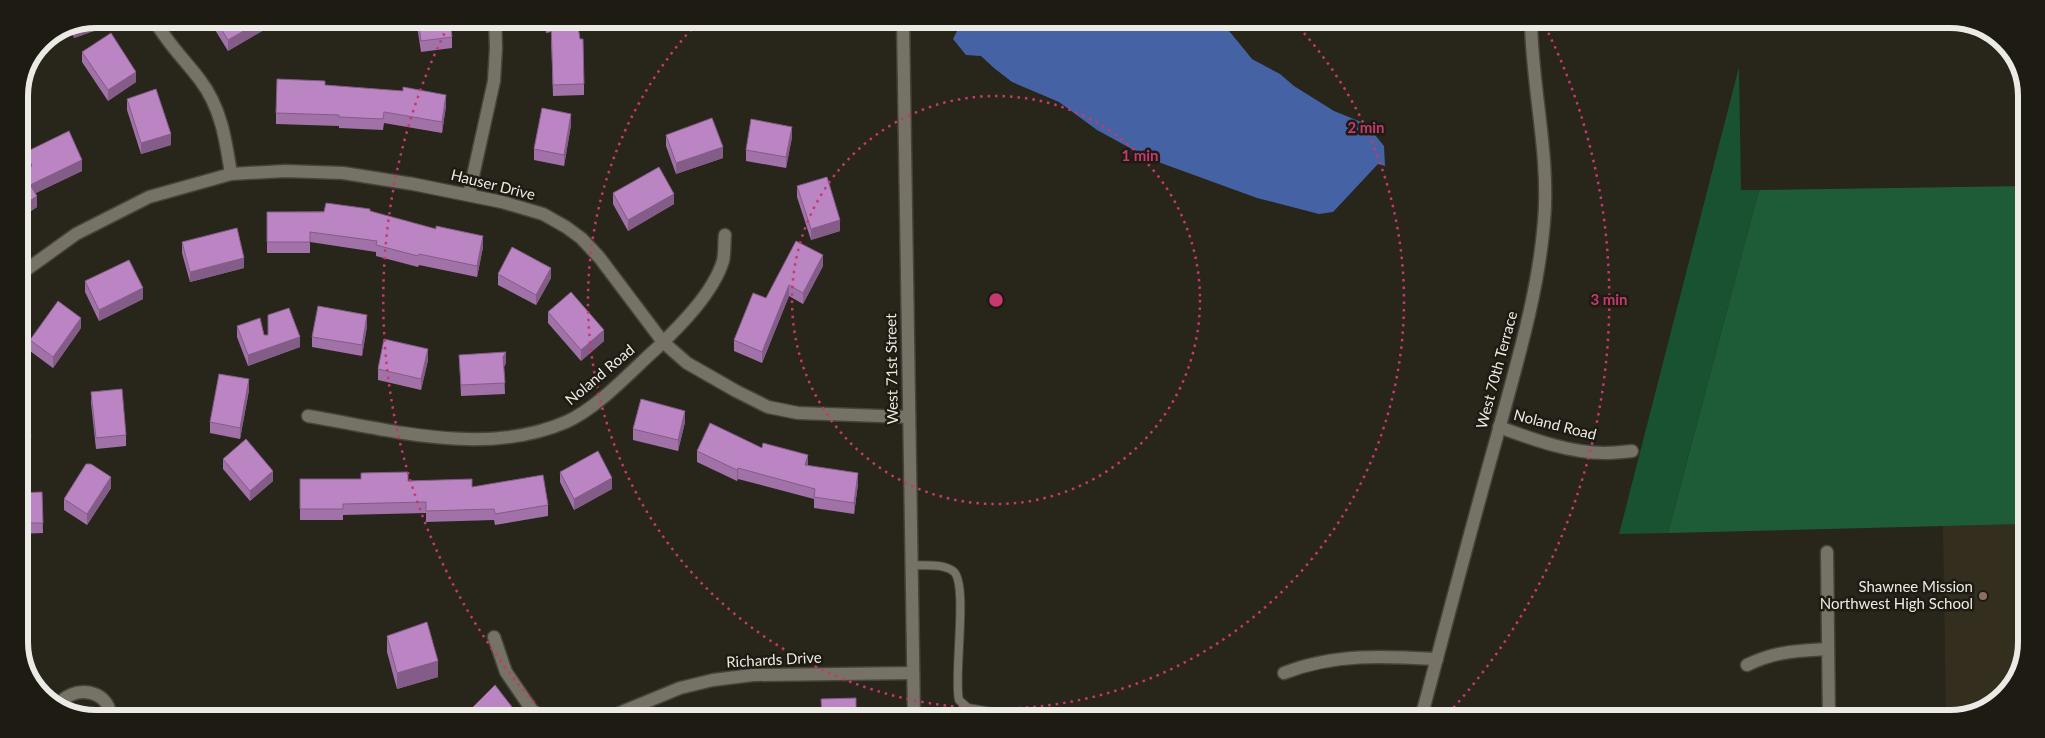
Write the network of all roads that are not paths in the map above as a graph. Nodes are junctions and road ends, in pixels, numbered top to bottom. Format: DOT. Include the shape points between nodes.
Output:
graph roads {
  1 [pos="160,28"];
  2 [pos="495,28"];
  3 [pos="903,28"];
  4 [pos="1531,28"];
  5 [pos="231,174"];
  6 [pos="469,194"];
  7 [pos="725,235"];
  8 [pos="28,269"];
  9 [pos="663,342"];
  10 [pos="308,416"];
  11 [pos="909,417"];
  12 [pos="1499,427"];
  13 [pos="1632,452"];
  14 [pos="1827,552"];
  15 [pos="911,565"];
  16 [pos="494,637"];
  17 [pos="1828,649"];
  18 [pos="1437,659"];
  19 [pos="1747,665"];
  20 [pos="913,673"];
  21 [pos="1284,673"];
  22 [pos="63,701"];
  23 [pos="109,710"];
  24 [pos="532,710"];
  25 [pos="624,710"];
  26 [pos="914,710"];
  27 [pos="980,710"];
  28 [pos="1423,710"];
  29 [pos="1829,710"];
  1 -- 5 [label="street" via="210,96 226,139"];
  2 -- 6 [label="street" via="494,81"];
  3 -- 11 [label="street, West 71st Street"];
  4 -- 12 [label="street, West 70th Terrace" via="1545,172 1544,220 1539,266"];
  5 -- 6 [label="street, Hauser Drive" via="285,171 343,173"];
  5 -- 8 [label="street, Hauser Drive" via="149,197 76,234"];
  6 -- 9 [label="street, Hauser Drive" via="543,214 566,227 599,257"];
  7 -- 9 [label="street, Noland Road" via="723,261 708,292"];
  9 -- 10 [label="street, Noland Road" via="607,394 567,422 520,436 469,439 426,435"];
  9 -- 11 [label="street, Hauser Drive" via="687,363 768,407 798,413"];
  11 -- 15 [label="street, West 71st Street"];
  12 -- 13 [label="street, Noland Road" via="1580,451"];
  12 -- 18 [label="street, West 70th Terrace"];
  14 -- 17 [label="street"];
  15 -- 20 [label="street, West 71st Street"];
  15 -- 27 [label="lane" via="945,566 956,573 960,598 959,700 968,708"];
  16 -- 24 [label="street" via="506,672"];
  17 -- 19 [label="street" via="1784,652"];
  17 -- 29 [label="street"];
  18 -- 21 [label="street" via="1357,657 1307,664"];
  18 -- 28 [label="street, West 70th Terrace"];
  20 -- 25 [label="street, Richards Drive" via="753,675 713,680 680,688"];
  20 -- 26 [label="street, West 71st Street"];
  22 -- 23 [label="street" via="71,693 90,692"];
}
